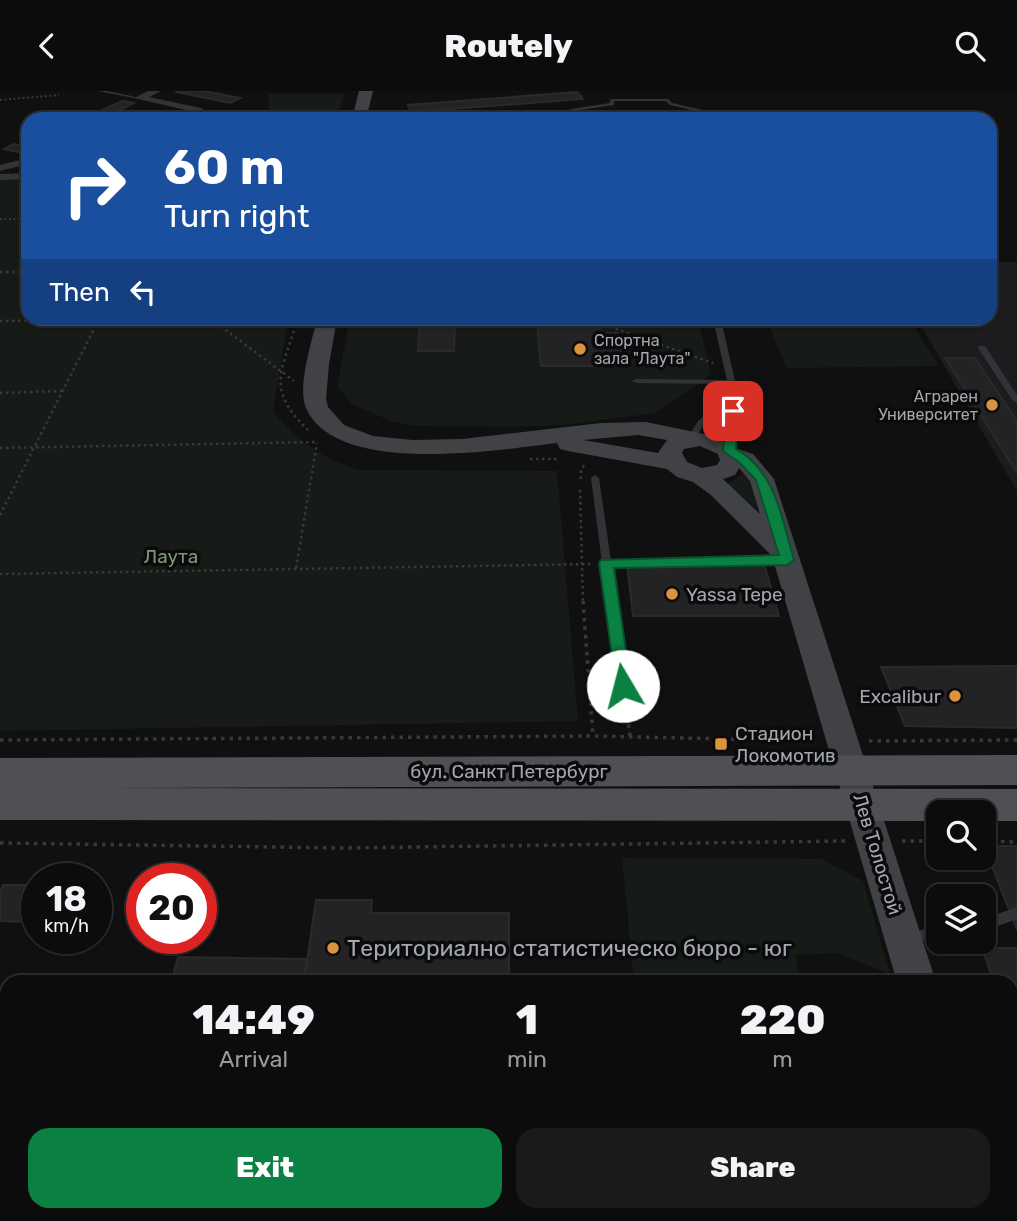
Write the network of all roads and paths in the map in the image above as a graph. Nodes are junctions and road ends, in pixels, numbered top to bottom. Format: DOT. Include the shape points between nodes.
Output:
graph roads {
  1 [pos="99,91"];
  2 [pos="156,91"];
  3 [pos="366,91"];
  4 [pos="59,95"];
  5 [pos="139,98"];
  6 [pos="0,100"];
  7 [pos="200,112"];
  8 [pos="361,112"];
  9 [pos="567,112"];
  10 [pos="707,112"];
  11 [pos="21,163"];
  12 [pos="0,168"];
  13 [pos="21,176"];
  14 [pos="0,177"];
  15 [pos="0,219"];
  16 [pos="21,219"];
  17 [pos="0,272"];
  18 [pos="21,272"];
  19 [pos="0,321"];
  20 [pos="21,321"];
  21 [pos="96,326"];
  22 [pos="220,326"];
  23 [pos="326,326"];
  24 [pos="608,326"];
  25 [pos="719,326"];
  26 [pos="982,348"];
  27 [pos="729,368"];
  28 [pos="636,381"];
  29 [pos="732,382"];
  30 [pos="63,391"];
  31 [pos="0,393"];
  32 [pos="734,394"];
  33 [pos="315,398"];
  34 [pos="1017,401"];
  35 [pos="540,439"];
  36 [pos="690,439"];
  37 [pos="35,446"];
  38 [pos="0,448"];
  39 [pos="730,453"];
  40 [pos="586,462"];
  41 [pos="674,463"];
  42 [pos="700,475"];
  43 [pos="595,478"];
  44 [pos="0,515"];
  45 [pos="785,556"];
  46 [pos="606,563"];
  47 [pos="580,564"];
  48 [pos="296,568"];
  49 [pos="0,574"];
  50 [pos="623,686"];
  51 [pos="593,736"];
  52 [pos="630,737"];
  53 [pos="0,740"];
  54 [pos="1017,740"];
  55 [pos="1017,770"];
  56 [pos="853,772"];
  57 [pos="0,773"];
  58 [pos="0,804"];
  59 [pos="1017,804"];
  60 [pos="874,841"];
  61 [pos="926,841"];
  62 [pos="996,841"];
  63 [pos="1017,842"];
  64 [pos="0,843"];
  65 [pos="1017,913"];
  66 [pos="996,921"];
  67 [pos="920,935"];
  68 [pos="917,975"];
  1 -- 5 [label="lane"];
  2 -- 5 [label="street"];
  3 -- 8 [label="street"];
  4 -- 6 [label="path"];
  5 -- 7 [label="street"];
  9 -- 10 [label="lane" via="612,104 611,100 668,100"];
  11 -- 12 [label="street"];
  13 -- 14 [label="street"];
  15 -- 16 [label="path"];
  17 -- 18 [label="path"];
  19 -- 20 [label="path"];
  21 -- 30 [label="path"];
  22 -- 33 [label="path"];
  23 -- 33 [label="street"];
  24 -- 27 [label="path"];
  25 -- 27 [label="lane"];
  26 -- 34 [label="lane"];
  27 -- 29 [label="lane"];
  28 -- 29 [label="lane"];
  29 -- 32 [label="lane"];
  30 -- 31 [label="path"];
  30 -- 37 [label="path"];
  32 -- 36 [label="lane"];
  32 -- 39 [label="lane"];
  33 -- 35 [label="street" via="318,412 330,424 373,444 444,446"];
  35 -- 36 [label="street, Лев Толостой" via="629,428"];
  35 -- 41 [label="street"];
  36 -- 39 [label="street, Лев Толостой" via="709,440"];
  36 -- 41 [label="street" via="672,448"];
  37 -- 38 [label="path"];
  37 -- 44 [label="path"];
  37 -- 48 [label="path" via="317,442"];
  39 -- 42 [label="street" via="731,465 726,470"];
  39 -- 45 [label="street, Лев Толостой" via="744,459 762,479"];
  40 -- 47 [label="path" via="580,470"];
  41 -- 42 [label="street"];
  42 -- 45 [label="street" via="720,489"];
  43 -- 46 [label="lane"];
  45 -- 46 [label="lane"];
  45 -- 56 [label="street, Лев Толостой"];
  46 -- 47 [label="path"];
  46 -- 50 [label="lane"];
  47 -- 48 [label="path"];
  47 -- 51 [label="path"];
  48 -- 49 [label="path"];
  50 -- 52 [label="path"];
  51 -- 52 [label="path"];
  51 -- 53 [label="path"];
  52 -- 56 [label="path"];
  54 -- 56 [label="path"];
  55 -- 56 [label="main road, бул. Санкт Петербург"];
  56 -- 57 [label="main road, бул. Санкт Петербург"];
  56 -- 58 [label="main road, бул. Санкт Петербург"];
  56 -- 59 [label="main road, бул. Санкт Петербург"];
  56 -- 60 [label="street, Лев Толостой"];
  60 -- 61 [label="path"];
  60 -- 64 [label="path" via="341,848"];
  60 -- 67 [label="street, Лев Толостой"];
  62 -- 63 [label="path"];
  65 -- 66 [label="lane"];
  67 -- 68 [label="street, Лев Толостой"];
}
